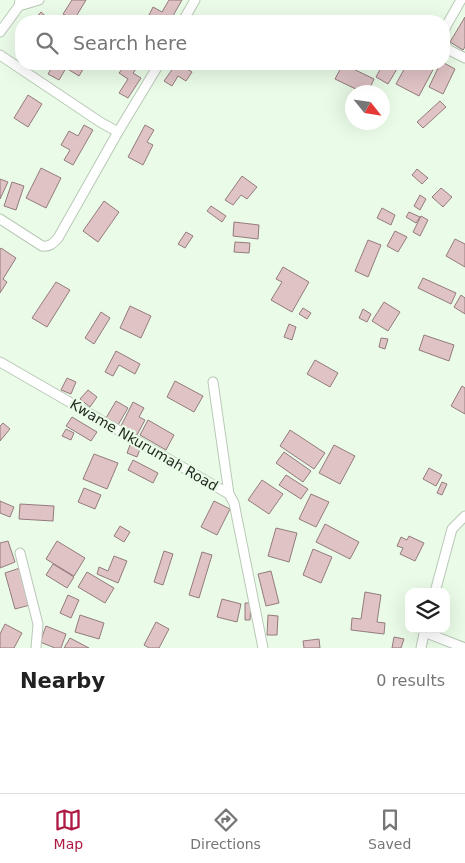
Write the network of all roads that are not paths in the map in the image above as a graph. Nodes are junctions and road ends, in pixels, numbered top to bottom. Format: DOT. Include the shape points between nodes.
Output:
graph roads {
  1 [pos="39,0"];
  2 [pos="195,0"];
  3 [pos="461,0"];
  4 [pos="19,3"];
  5 [pos="186,15"];
  6 [pos="450,19"];
  7 [pos="0,32"];
  8 [pos="450,50"];
  9 [pos="0,55"];
  10 [pos="465,58"];
  11 [pos="15,65"];
  12 [pos="22,70"];
  13 [pos="155,70"];
  14 [pos="118,132"];
  15 [pos="0,219"];
  16 [pos="0,362"];
  17 [pos="213,382"];
  18 [pos="229,494"];
  19 [pos="465,516"];
  20 [pos="20,553"];
  21 [pos="436,588"];
  22 [pos="425,633"];
  23 [pos="430,633"];
  24 [pos="36,648"];
  25 [pos="263,648"];
  26 [pos="422,648"];
  27 [pos="465,648"];
  1 -- 4 [label="street"];
  2 -- 5 [label="street"];
  3 -- 6 [label="street"];
  4 -- 7 [label="street"];
  8 -- 10 [label="street"];
  9 -- 11 [label="street"];
  12 -- 14 [label="street"];
  13 -- 14 [label="street"];
  14 -- 15 [label="street" via="53,244 42,246"];
  16 -- 18 [label="street, Kwame Nkurumah Road"];
  17 -- 18 [label="street"];
  18 -- 25 [label="street, Kwame Nkurumah Road" via="234,503"];
  19 -- 21 [label="street" via="452,529"];
  20 -- 24 [label="street" via="38,624"];
  22 -- 26 [label="street"];
  23 -- 27 [label="street"];
}
